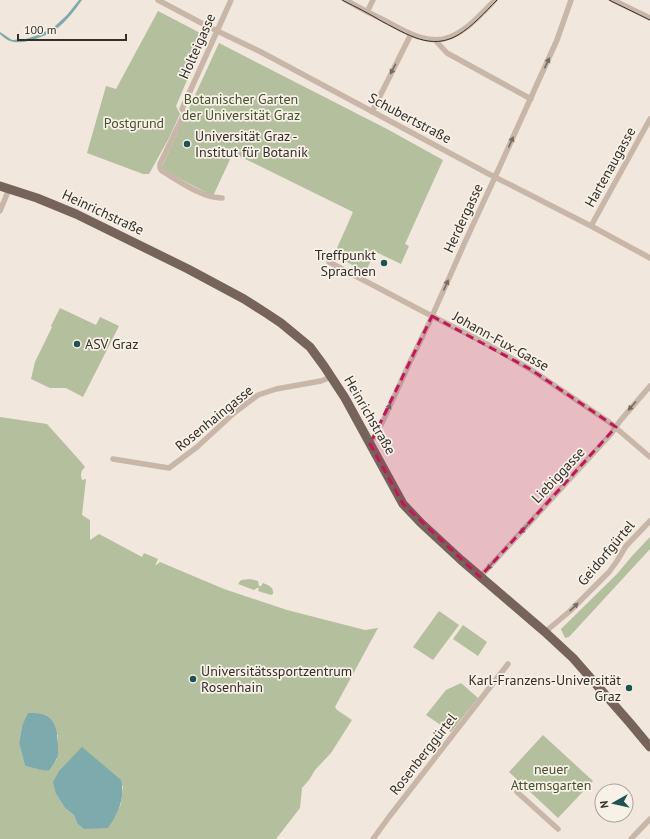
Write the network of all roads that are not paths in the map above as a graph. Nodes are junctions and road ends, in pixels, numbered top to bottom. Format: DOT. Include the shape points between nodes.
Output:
graph roads {
  1 [pos="158,0"];
  2 [pos="231,0"];
  3 [pos="346,0"];
  4 [pos="374,0"];
  5 [pos="495,0"];
  6 [pos="571,0"];
  7 [pos="614,0"];
  8 [pos="368,12"];
  9 [pos="650,18"];
  10 [pos="217,31"];
  11 [pos="411,34"];
  12 [pos="435,40"];
  13 [pos="531,99"];
  14 [pos="372,112"];
  15 [pos="650,119"];
  16 [pos="495,177"];
  17 [pos="4,188"];
  18 [pos="222,198"];
  19 [pos="0,211"];
  20 [pos="591,226"];
  21 [pos="650,258"];
  22 [pos="330,262"];
  23 [pos="432,316"];
  24 [pos="331,377"];
  25 [pos="650,386"];
  26 [pos="616,427"];
  27 [pos="370,444"];
  28 [pos="650,458"];
  29 [pos="113,459"];
  30 [pos="650,521"];
  31 [pos="480,577"];
  32 [pos="545,632"];
  33 [pos="508,664"];
  34 [pos="650,747"];
  35 [pos="517,792"];
  36 [pos="650,819"];
  37 [pos="558,829"];
  38 [pos="373,839"];
  39 [pos="632,839"];
  1 -- 10 [label="street, Schubertstraße"];
  2 -- 10 [label="street, Holteigasse"];
  3 -- 8 [label="street"];
  4 -- 8 [label="street"];
  5 -- 12 [label="street" via="457,34"];
  13 -- 6 [label="street, Herdergasse, one-way" via="557,40"];
  7 -- 9 [label="street"];
  8 -- 11 [label="street"];
  10 -- 14 [label="street, Schubertstraße"];
  10 -- 18 [label="street, Holteigasse" via="182,109 184,112 160,168 201,193"];
  11 -- 12 [label="street"];
  11 -- 14 [label="street, one-way"];
  12 -- 13 [label="street" via="447,52"];
  16 -- 13 [label="street, Herdergasse, one-way"];
  14 -- 16 [label="street, Schubertstraße"];
  15 -- 20 [label="street, Hartenaugasse"];
  16 -- 20 [label="street, Schubertstraße"];
  23 -- 16 [label="street, Herdergasse, one-way"];
  17 -- 19 [label="street"];
  17 -- 24 [label="main road, Heinrichstraße" via="76,214 244,299 281,323 310,347"];
  20 -- 21 [label="street, Schubertstraße"];
  22 -- 23 [label="street, Johann-Fux-Gasse"];
  23 -- 26 [label="street, Johann-Fux-Gasse" via="530,369"];
  27 -- 23 [label="street, Herdergasse, one-way"];
  24 -- 27 [label="main road, Heinrichstraße"];
  24 -- 29 [label="street, Rosenhaingasse" via="258,395 169,468"];
  25 -- 26 [label="street, Liebiggasse, one-way"];
  26 -- 28 [label="street, Johann-Fux-Gasse"];
  26 -- 31 [label="street, Liebiggasse, one-way"];
  27 -- 31 [label="main road, Heinrichstraße" via="403,504"];
  32 -- 30 [label="street, Geidorfgürtel, one-way" via="609,572 626,546"];
  31 -- 32 [label="main road, Heinrichstraße"];
  32 -- 34 [label="main road, Heinrichstraße" via="573,658"];
  33 -- 38 [label="street, Rosenberggürtel"];
  35 -- 37 [label="street"];
  36 -- 39 [label="street"];
}
